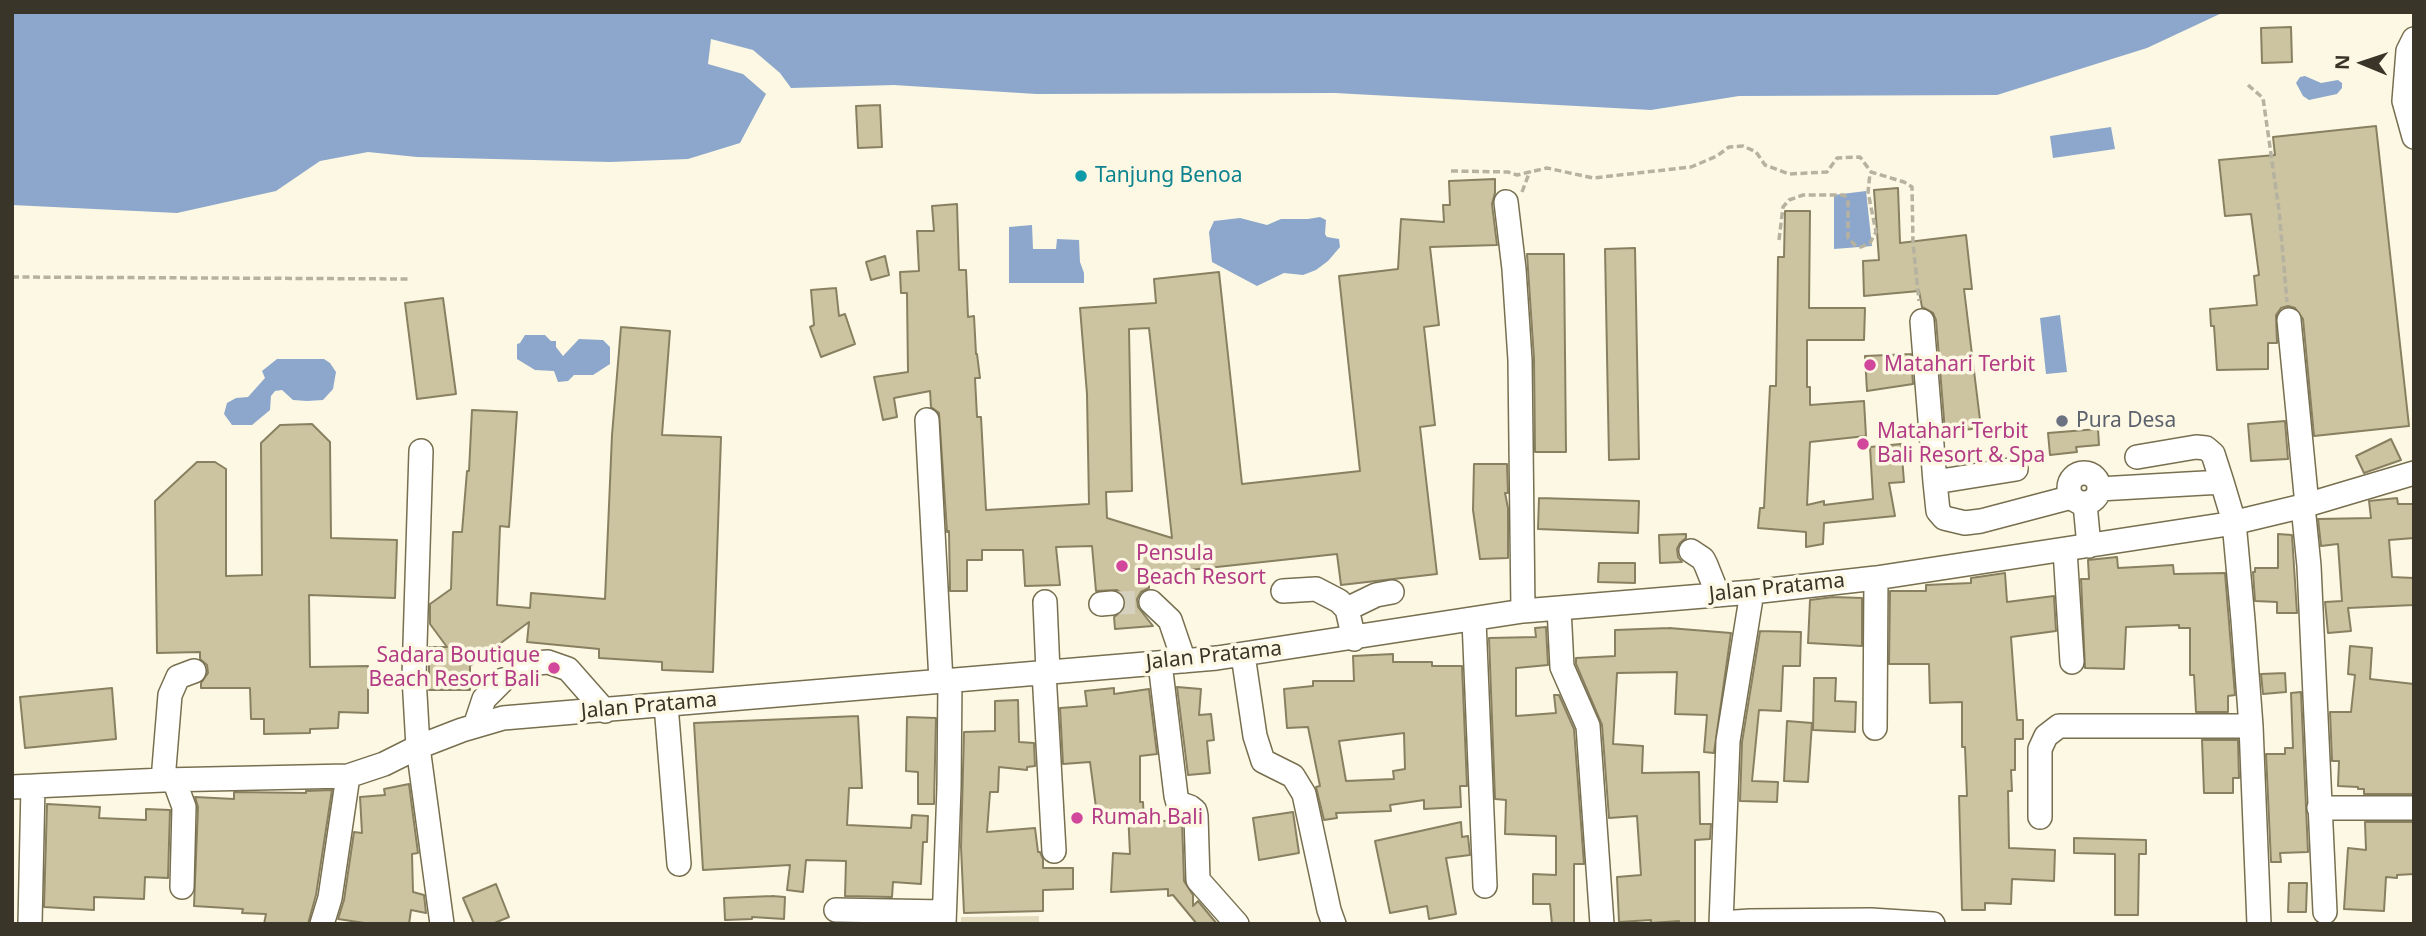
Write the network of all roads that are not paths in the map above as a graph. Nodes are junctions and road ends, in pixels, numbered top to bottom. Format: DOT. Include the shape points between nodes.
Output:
graph roads {
  1 [pos="2414,38"];
  2 [pos="2414,137"];
  3 [pos="1506,202"];
  4 [pos="2289,320"];
  5 [pos="1922,321"];
  6 [pos="927,420"];
  7 [pos="421,451"];
  8 [pos="2137,457"];
  9 [pos="2017,469"];
  10 [pos="2414,473"];
  11 [pos="1935,482"];
  12 [pos="2222,482"];
  13 [pos="2085,497"];
  14 [pos="2305,506"];
  15 [pos="2234,522"];
  16 [pos="2089,546"];
  17 [pos="2064,550"];
  18 [pos="1691,551"];
  19 [pos="1875,578"];
  20 [pos="1283,591"];
  21 [pos="1392,592"];
  22 [pos="1752,592"];
  23 [pos="1718,595"];
  24 [pos="1151,602"];
  25 [pos="1045,603"];
  26 [pos="1559,608"];
  27 [pos="1347,609"];
  28 [pos="1523,611"];
  29 [pos="1474,620"];
  30 [pos="1353,639"];
  31 [pos="1243,655"];
  32 [pos="1184,661"];
  33 [pos="2071,662"];
  34 [pos="1160,663"];
  35 [pos="525,664"];
  36 [pos="194,671"];
  37 [pos="1046,672"];
  38 [pos="503,680"];
  39 [pos="946,680"];
  40 [pos="666,705"];
  41 [pos="605,711"];
  42 [pos="475,726"];
  43 [pos="2251,726"];
  44 [pos="1875,727"];
  45 [pos="418,747"];
  46 [pos="348,776"];
  47 [pos="168,780"];
  48 [pos="23,786"];
  49 [pos="2319,808"];
  50 [pos="2414,808"];
  51 [pos="2040,817"];
  52 [pos="1054,851"];
  53 [pos="679,864"];
  54 [pos="1485,886"];
  55 [pos="182,887"];
  56 [pos="836,910"];
  57 [pos="2325,912"];
  58 [pos="944,918"];
  59 [pos="30,924"];
  60 [pos="322,924"];
  61 [pos="442,924"];
  62 [pos="1237,924"];
  63 [pos="1334,924"];
  64 [pos="1602,924"];
  65 [pos="1721,924"];
  66 [pos="1933,924"];
  67 [pos="2259,924"];
  1 -- 2 [label="street" via="2404,101"];
  3 -- 28 [label="street" via="1520,360"];
  4 -- 14 [label="street"];
  5 -- 11 [label="street"];
  6 -- 39 [label="street"];
  7 -- 45 [label="street" via="414,639"];
  8 -- 12 [label="street" via="2206,448 2213,454"];
  9 -- 11 [label="street"];
  10 -- 14 [label="street, Jalan Pratama"];
  11 -- 13 [label="street" via="1938,511 1944,518 1965,523"];
  12 -- 13 [label="street"];
  12 -- 15 [label="street"];
  13 -- 16 [label="street"];
  14 -- 15 [label="street, Jalan Pratama"];
  14 -- 49 [label="street"];
  15 -- 16 [label="street, Jalan Pratama"];
  15 -- 43 [label="street"];
  16 -- 17 [label="street, Jalan Pratama"];
  17 -- 19 [label="street, Jalan Pratama"];
  17 -- 33 [label="street"];
  18 -- 23 [label="street" via="1703,559"];
  19 -- 22 [label="street, Jalan Pratama"];
  19 -- 44 [label="street"];
  20 -- 27 [label="street" via="1316,589"];
  21 -- 27 [label="street"];
  22 -- 23 [label="street, Jalan Pratama"];
  22 -- 65 [label="street" via="1728,741"];
  23 -- 26 [label="street, Jalan Pratama"];
  24 -- 32 [label="street" via="1170,620"];
  25 -- 37 [label="street"];
  26 -- 28 [label="street, Jalan Pratama"];
  26 -- 64 [label="street" via="1562,667 1588,726"];
  27 -- 30 [label="street"];
  28 -- 29 [label="street, Jalan Pratama"];
  29 -- 30 [label="street, Jalan Pratama"];
  29 -- 54 [label="street"];
  30 -- 31 [label="street, Jalan Pratama"];
  31 -- 32 [label="street, Jalan Pratama"];
  31 -- 63 [label="street" via="1263,761 1293,776 1304,794"];
  32 -- 34 [label="street, Jalan Pratama"];
  34 -- 37 [label="street, Jalan Pratama"];
  34 -- 62 [label="street" via="1176,796 1178,803 1190,807 1196,816 1198,880"];
  35 -- 41 [label="street" via="548,662 568,669"];
  36 -- 47 [label="street" via="177,677 170,695"];
  37 -- 39 [label="street, Jalan Pratama"];
  37 -- 52 [label="street"];
  38 -- 42 [label="street" via="484,699"];
  39 -- 40 [label="street, Jalan Pratama"];
  39 -- 58 [label="street" via="950,788"];
  40 -- 41 [label="street, Jalan Pratama"];
  40 -- 53 [label="street"];
  41 -- 42 [label="street, Jalan Pratama" via="503,718"];
  42 -- 45 [label="street, Jalan Pratama"];
  43 -- 51 [label="street" via="2059,726 2039,749"];
  43 -- 67 [label="street"];
  45 -- 46 [label="street, Jalan Pratama"];
  45 -- 61 [label="street"];
  46 -- 47 [label="street, Jalan Pratama"];
  46 -- 60 [label="street"];
  47 -- 48 [label="street, Jalan Pratama"];
  47 -- 55 [label="street" via="184,807"];
  48 -- 59 [label="street"];
  49 -- 50 [label="street"];
  49 -- 57 [label="street"];
  56 -- 58 [label="street"];
  65 -- 66 [label="street" via="1871,919"];
}
